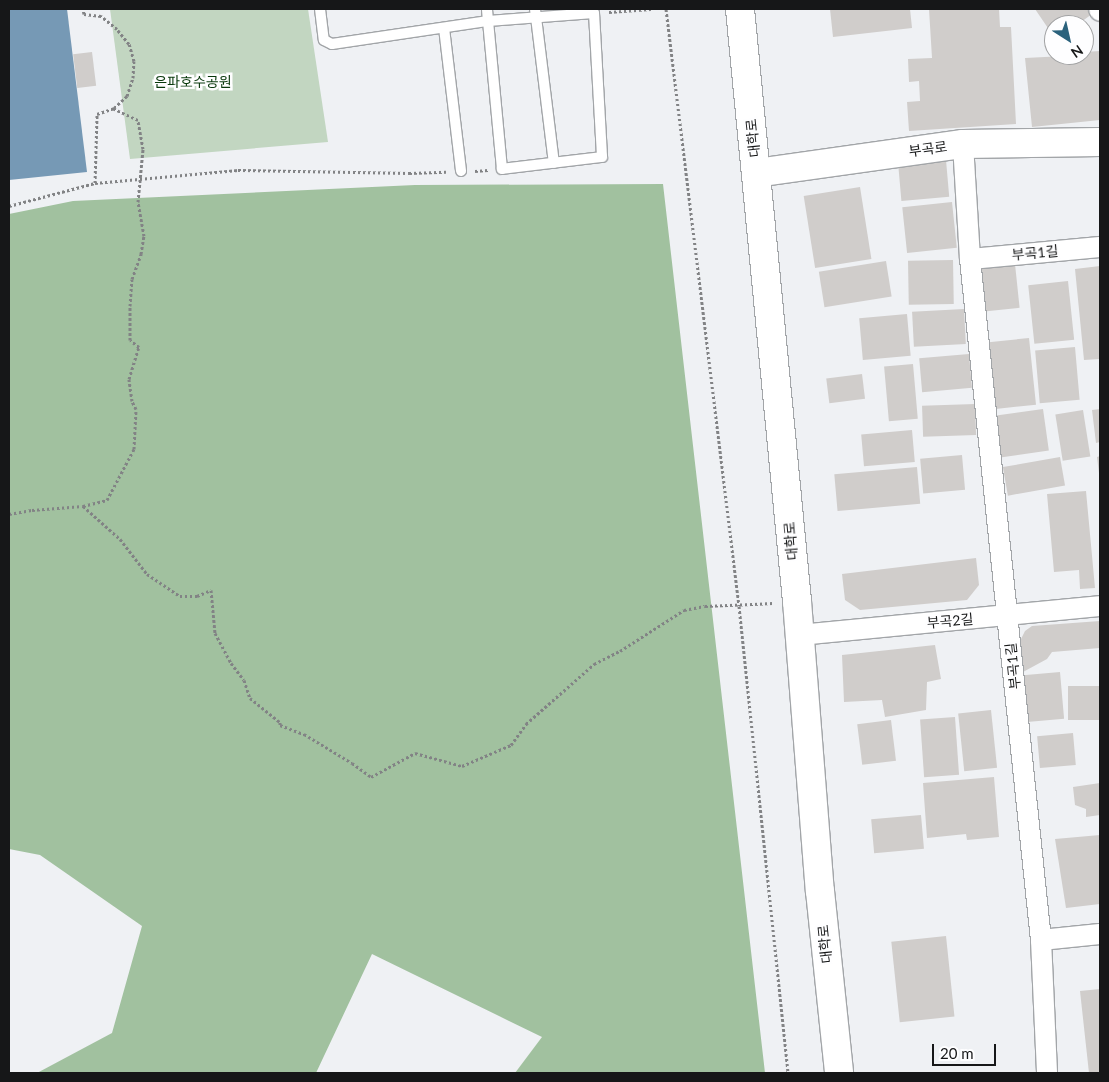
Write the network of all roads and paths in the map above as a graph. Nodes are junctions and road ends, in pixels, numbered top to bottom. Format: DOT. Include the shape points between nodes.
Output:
graph roads {
  1 [pos="83,9"];
  2 [pos="320,9"];
  3 [pos="487,9"];
  4 [pos="652,9"];
  5 [pos="666,9"];
  6 [pos="740,9"];
  7 [pos="594,11"];
  8 [pos="536,13"];
  9 [pos="488,21"];
  10 [pos="444,28"];
  11 [pos="112,108"];
  12 [pos="1100,142"];
  13 [pos="963,144"];
  14 [pos="554,163"];
  15 [pos="461,171"];
  16 [pos="409,173"];
  17 [pos="756,173"];
  18 [pos="140,178"];
  19 [pos="95,183"];
  20 [pos="9,206"];
  21 [pos="1100,247"];
  22 [pos="970,259"];
  23 [pos="82,506"];
  24 [pos="9,514"];
  25 [pos="797,601"];
  26 [pos="739,606"];
  27 [pos="1100,606"];
  28 [pos="1008,615"];
  29 [pos="799,635"];
  30 [pos="1100,934"];
  31 [pos="1041,940"];
  32 [pos="788,1073"];
  33 [pos="839,1073"];
  34 [pos="1047,1073"];
  1 -- 11 [label="path" via="84,14 101,16 117,29 129,44 134,61 127,96"];
  2 -- 10 [label="lane" via="324,40 332,44"];
  3 -- 9 [label="lane"];
  4 -- 7 [label="path"];
  5 -- 26 [label="path"];
  6 -- 17 [label="street, 대학로"];
  7 -- 8 [label="lane"];
  7 -- 14 [label="lane" via="602,156"];
  8 -- 9 [label="lane"];
  8 -- 14 [label="lane"];
  9 -- 10 [label="lane"];
  9 -- 14 [label="lane" via="502,169"];
  10 -- 15 [label="lane"];
  11 -- 18 [label="path" via="138,120 143,149"];
  11 -- 19 [label="path" via="96,114"];
  12 -- 13 [label="street, 부곡로"];
  13 -- 17 [label="street, 부곡로"];
  13 -- 22 [label="street, 부곡1길"];
  16 -- 18 [label="path" via="238,170"];
  17 -- 25 [label="street, 대학로"];
  18 -- 19 [label="path"];
  18 -- 23 [label="path" via="138,202 144,236 132,279 130,306 130,340 139,346 129,379 136,409 134,449 107,500"];
  19 -- 20 [label="path"];
  21 -- 22 [label="street, 부곡1길"];
  22 -- 28 [label="street, 부곡1길"];
  23 -- 24 [label="path"];
  23 -- 26 [label="path" via="120,539 147,574 180,596 197,596 211,590 215,634 244,680 250,698 280,725 304,734 371,777 415,753 462,766 511,746 526,724 594,664 684,610"];
  25 -- 26 [label="path"];
  25 -- 29 [label="street, 대학로"];
  26 -- 32 [label="path"];
  27 -- 28 [label="street, 부곡2길"];
  28 -- 29 [label="street, 부곡2길"];
  28 -- 31 [label="street, 부곡1길"];
  29 -- 33 [label="street, 대학로"];
  30 -- 31 [label="street"];
  31 -- 34 [label="street, 부곡1길"];
}
